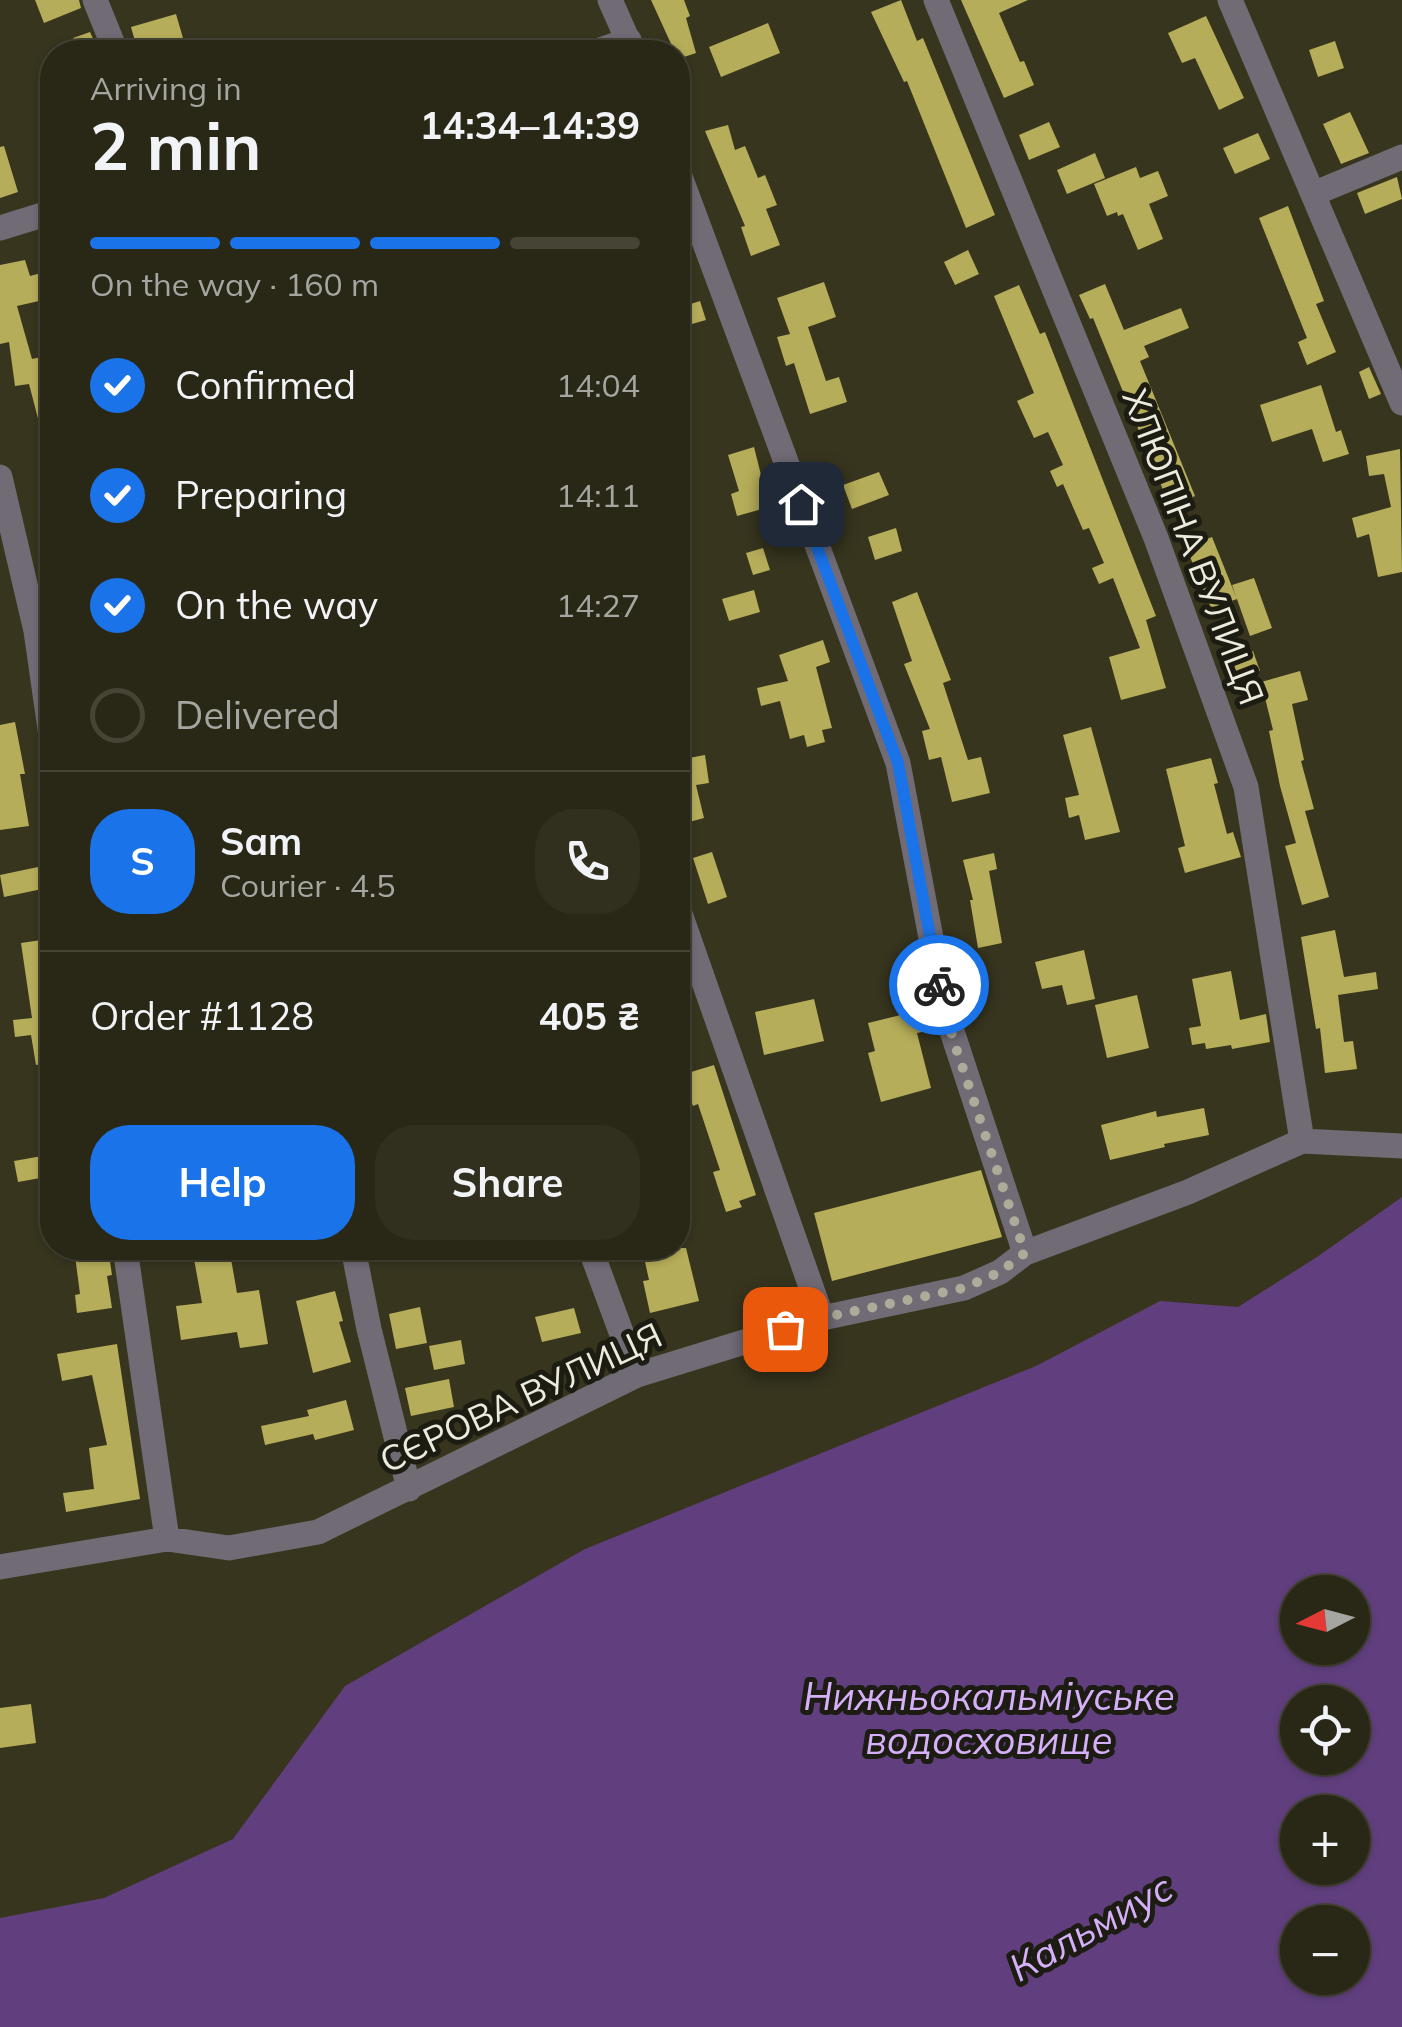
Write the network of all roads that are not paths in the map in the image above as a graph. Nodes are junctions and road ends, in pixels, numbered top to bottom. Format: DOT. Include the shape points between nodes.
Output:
graph roads {
  1 [pos="95,0"];
  2 [pos="610,0"];
  3 [pos="936,0"];
  4 [pos="1230,0"];
  5 [pos="111,40"];
  6 [pos="628,40"];
  7 [pos="1402,157"];
  8 [pos="1313,194"];
  9 [pos="690,203"];
  10 [pos="40,216"];
  11 [pos="0,228"];
  12 [pos="1402,403"];
  13 [pos="0,477"];
  14 [pos="40,659"];
  15 [pos="690,942"];
  16 [pos="1302,1142"];
  17 [pos="1402,1146"];
  18 [pos="1025,1253"];
  19 [pos="127,1260"];
  20 [pos="355,1260"];
  21 [pos="594,1260"];
  22 [pos="822,1318"];
  23 [pos="637,1375"];
  24 [pos="410,1488"];
  25 [pos="167,1539"];
  26 [pos="0,1567"];
  1 -- 5 [label="street"];
  2 -- 6 [label="street"];
  3 -- 16 [label="street, ХЛЮПІНА ВУЛИЦЯ" via="1156,538 1246,787"];
  4 -- 8 [label="street"];
  7 -- 8 [label="street"];
  8 -- 12 [label="street"];
  9 -- 18 [label="street" via="898,763 944,1007"];
  10 -- 11 [label="street"];
  13 -- 14 [label="street"];
  15 -- 22 [label="street"];
  16 -- 17 [label="street, СЄРОВА ВУЛИЦЯ"];
  16 -- 18 [label="street, СЄРОВА ВУЛИЦЯ"];
  18 -- 22 [label="street, СЄРОВА ВУЛИЦЯ" via="964,1288"];
  19 -- 25 [label="street"];
  20 -- 24 [label="street"];
  21 -- 23 [label="street"];
  22 -- 23 [label="street, СЄРОВА ВУЛИЦЯ"];
  23 -- 24 [label="street, СЄРОВА ВУЛИЦЯ"];
  24 -- 25 [label="street, СЄРОВА ВУЛИЦЯ" via="318,1532 288,1539 230,1548"];
  25 -- 26 [label="street, СЄРОВА ВУЛИЦЯ"];
}
